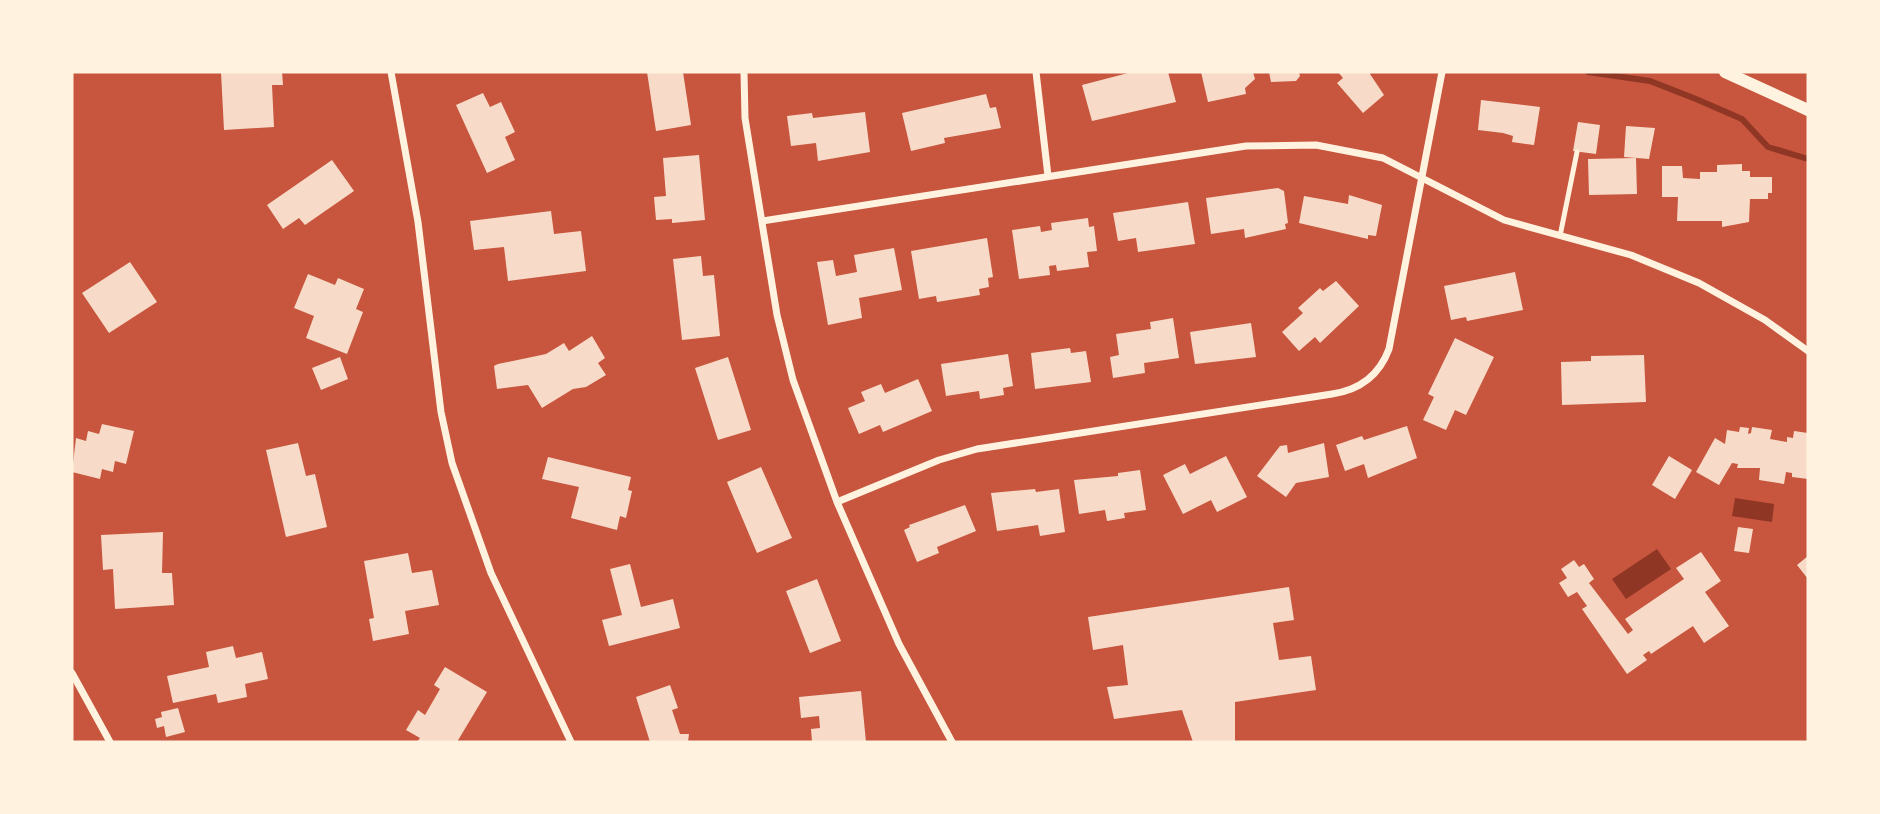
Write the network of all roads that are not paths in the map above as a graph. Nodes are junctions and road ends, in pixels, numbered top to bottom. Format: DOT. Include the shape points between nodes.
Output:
graph roads {
  1 [pos="391,72"];
  2 [pos="744,72"];
  3 [pos="1036,72"];
  4 [pos="1442,72"];
  5 [pos="1725,72"];
  6 [pos="1808,110"];
  7 [pos="1577,152"];
  8 [pos="1422,176"];
  9 [pos="1048,177"];
  10 [pos="762,222"];
  11 [pos="1560,236"];
  12 [pos="1808,351"];
  13 [pos="838,502"];
  14 [pos="72,673"];
  15 [pos="110,742"];
  16 [pos="572,742"];
  17 [pos="952,742"];
  1 -- 16 [label="street" via="418,222 441,412 452,463 495,584"];
  2 -- 10 [label="street" via="745,118"];
  3 -- 9 [label="street"];
  4 -- 8 [label="street"];
  5 -- 6 [label="street"];
  7 -- 11 [label="lane"];
  8 -- 9 [label="street" via="1364,153 1292,143"];
  8 -- 11 [label="street" via="1504,220"];
  8 -- 13 [label="street" via="1389,349 1376,373 1361,385 1332,394 977,449"];
  9 -- 10 [label="street"];
  10 -- 13 [label="street" via="793,380"];
  11 -- 12 [label="street" via="1631,255 1699,284 1765,320"];
  13 -- 17 [label="street" via="912,671"];
  14 -- 15 [label="street"];
}
